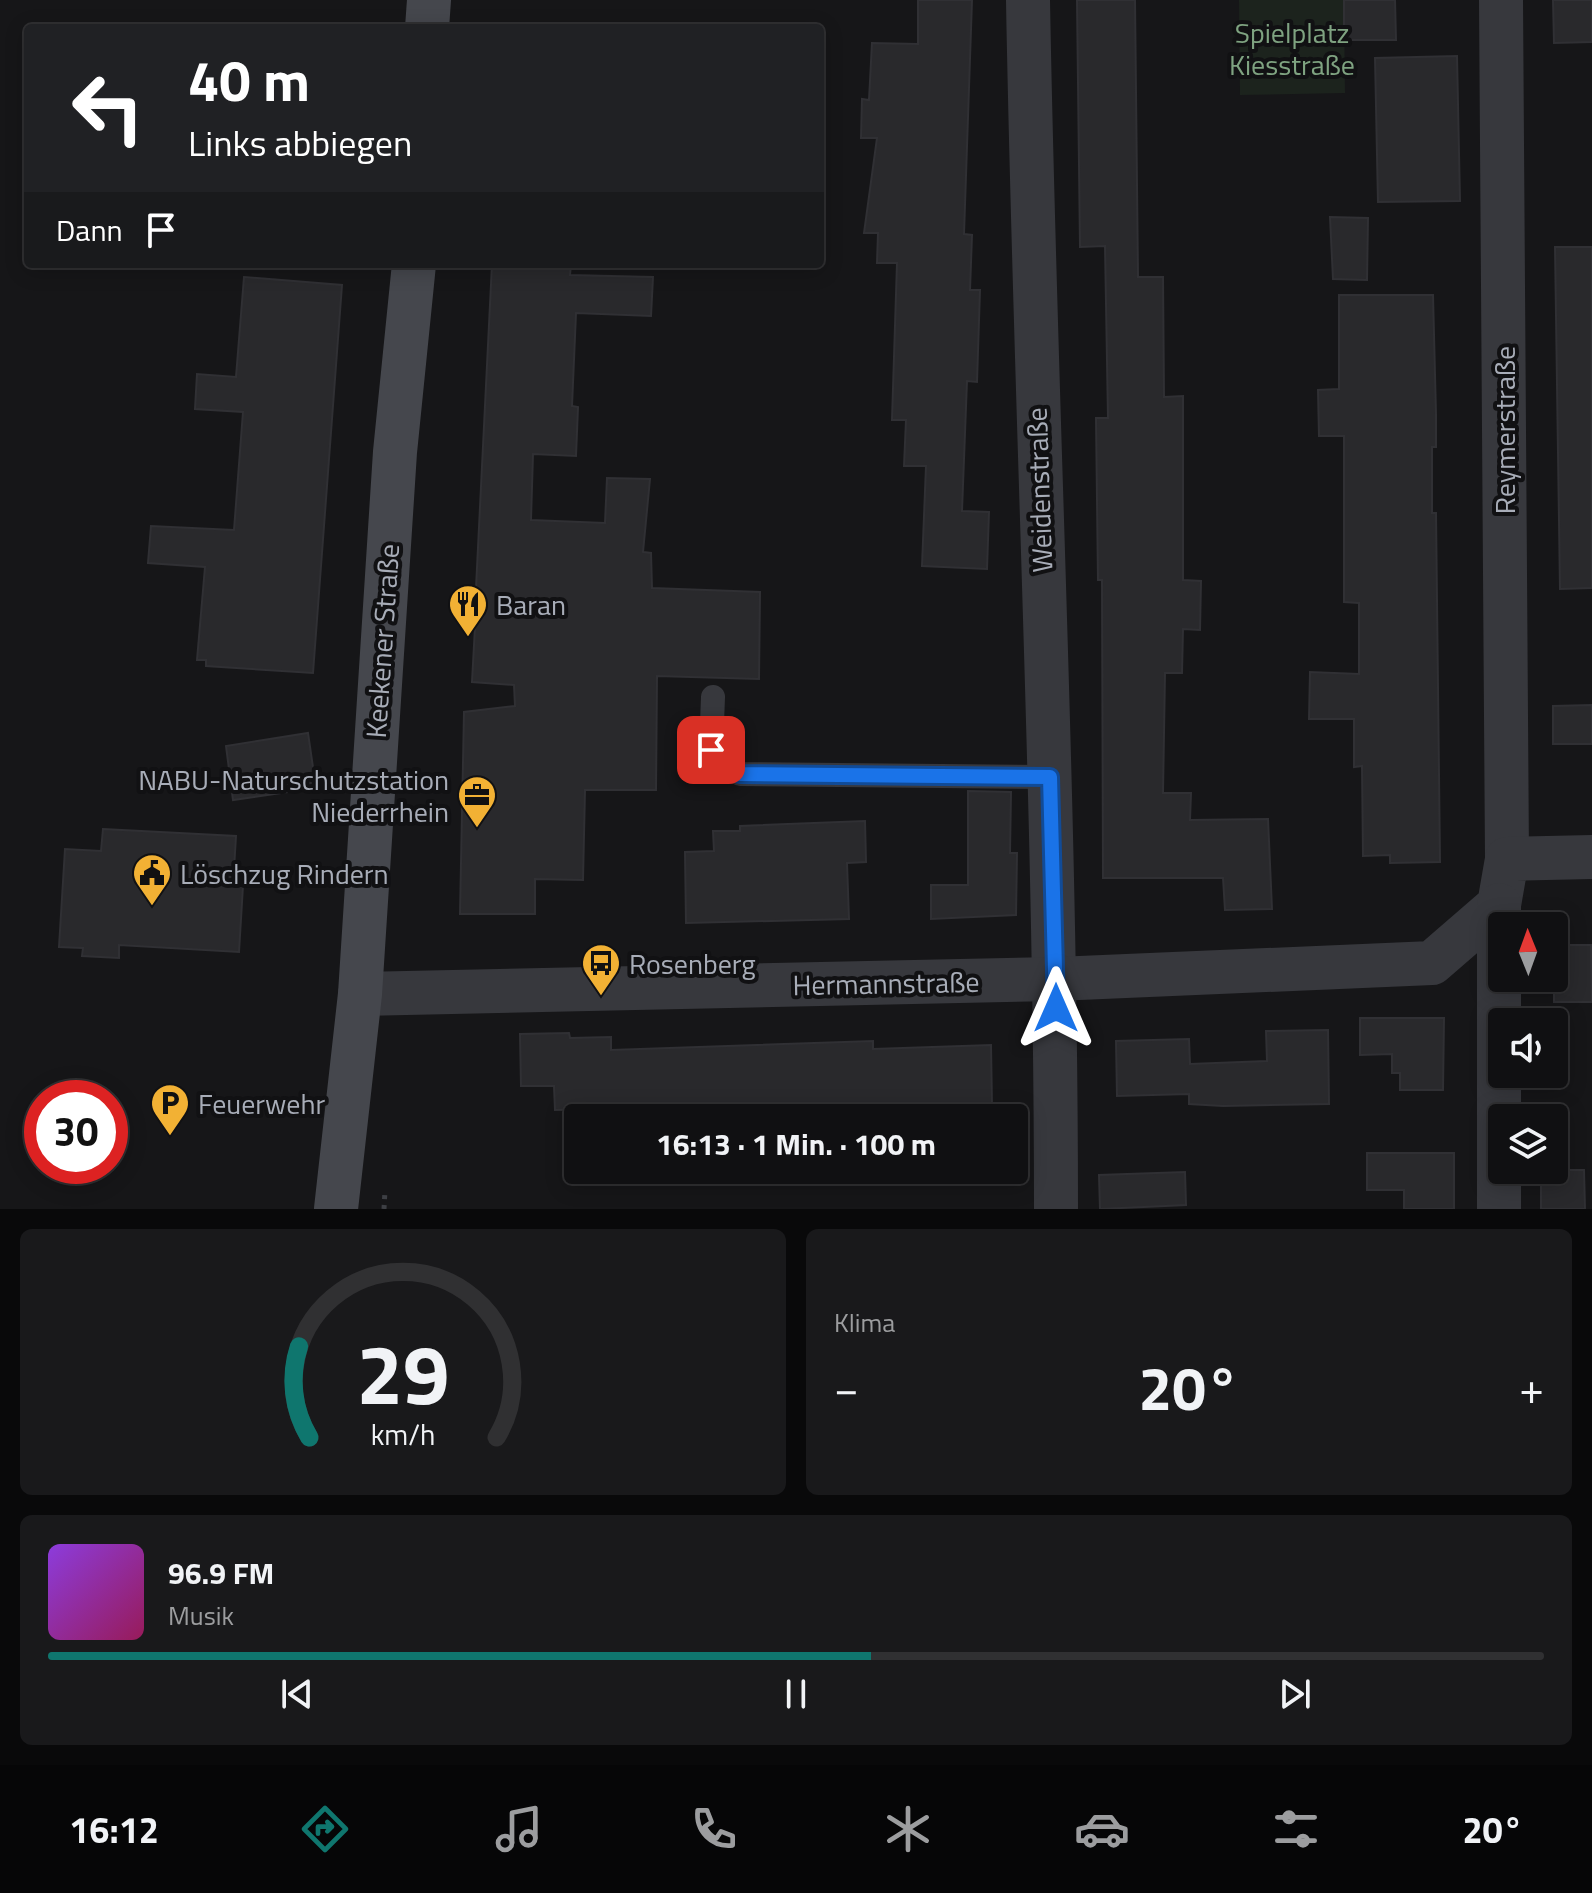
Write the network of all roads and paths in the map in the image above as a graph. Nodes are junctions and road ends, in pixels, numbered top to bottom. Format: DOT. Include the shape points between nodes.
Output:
graph roads {
  1 [pos="429,0"];
  2 [pos="1028,0"];
  3 [pos="1501,0"];
  4 [pos="427,24"];
  5 [pos="414,268"];
  6 [pos="713,697"];
  7 [pos="1050,777"];
  8 [pos="1592,857"];
  9 [pos="1507,859"];
  10 [pos="1499,905"];
  11 [pos="1056,979"];
  12 [pos="360,994"];
  13 [pos="336,1209"];
  14 [pos="1056,1209"];
  15 [pos="1499,1209"];
  1 -- 4 [label="main road"];
  2 -- 7 [label="street, Weidenstraße" via="1034,357"];
  3 -- 9 [label="street, Reymerstraße"];
  5 -- 12 [label="main road, Keekener Straße" via="395,452"];
  6 -- 7 [label="lane" via="711,750 740,774"];
  7 -- 11 [label="street, Weidenstraße"];
  8 -- 9 [label="street"];
  9 -- 10 [label="street"];
  10 -- 11 [label="street, Hermannstraße" via="1432,963"];
  10 -- 15 [label="street"];
  11 -- 12 [label="street, Hermannstraße"];
  11 -- 14 [label="street, Weidenstraße"];
  12 -- 13 [label="main road, Keekener Straße"];
}
